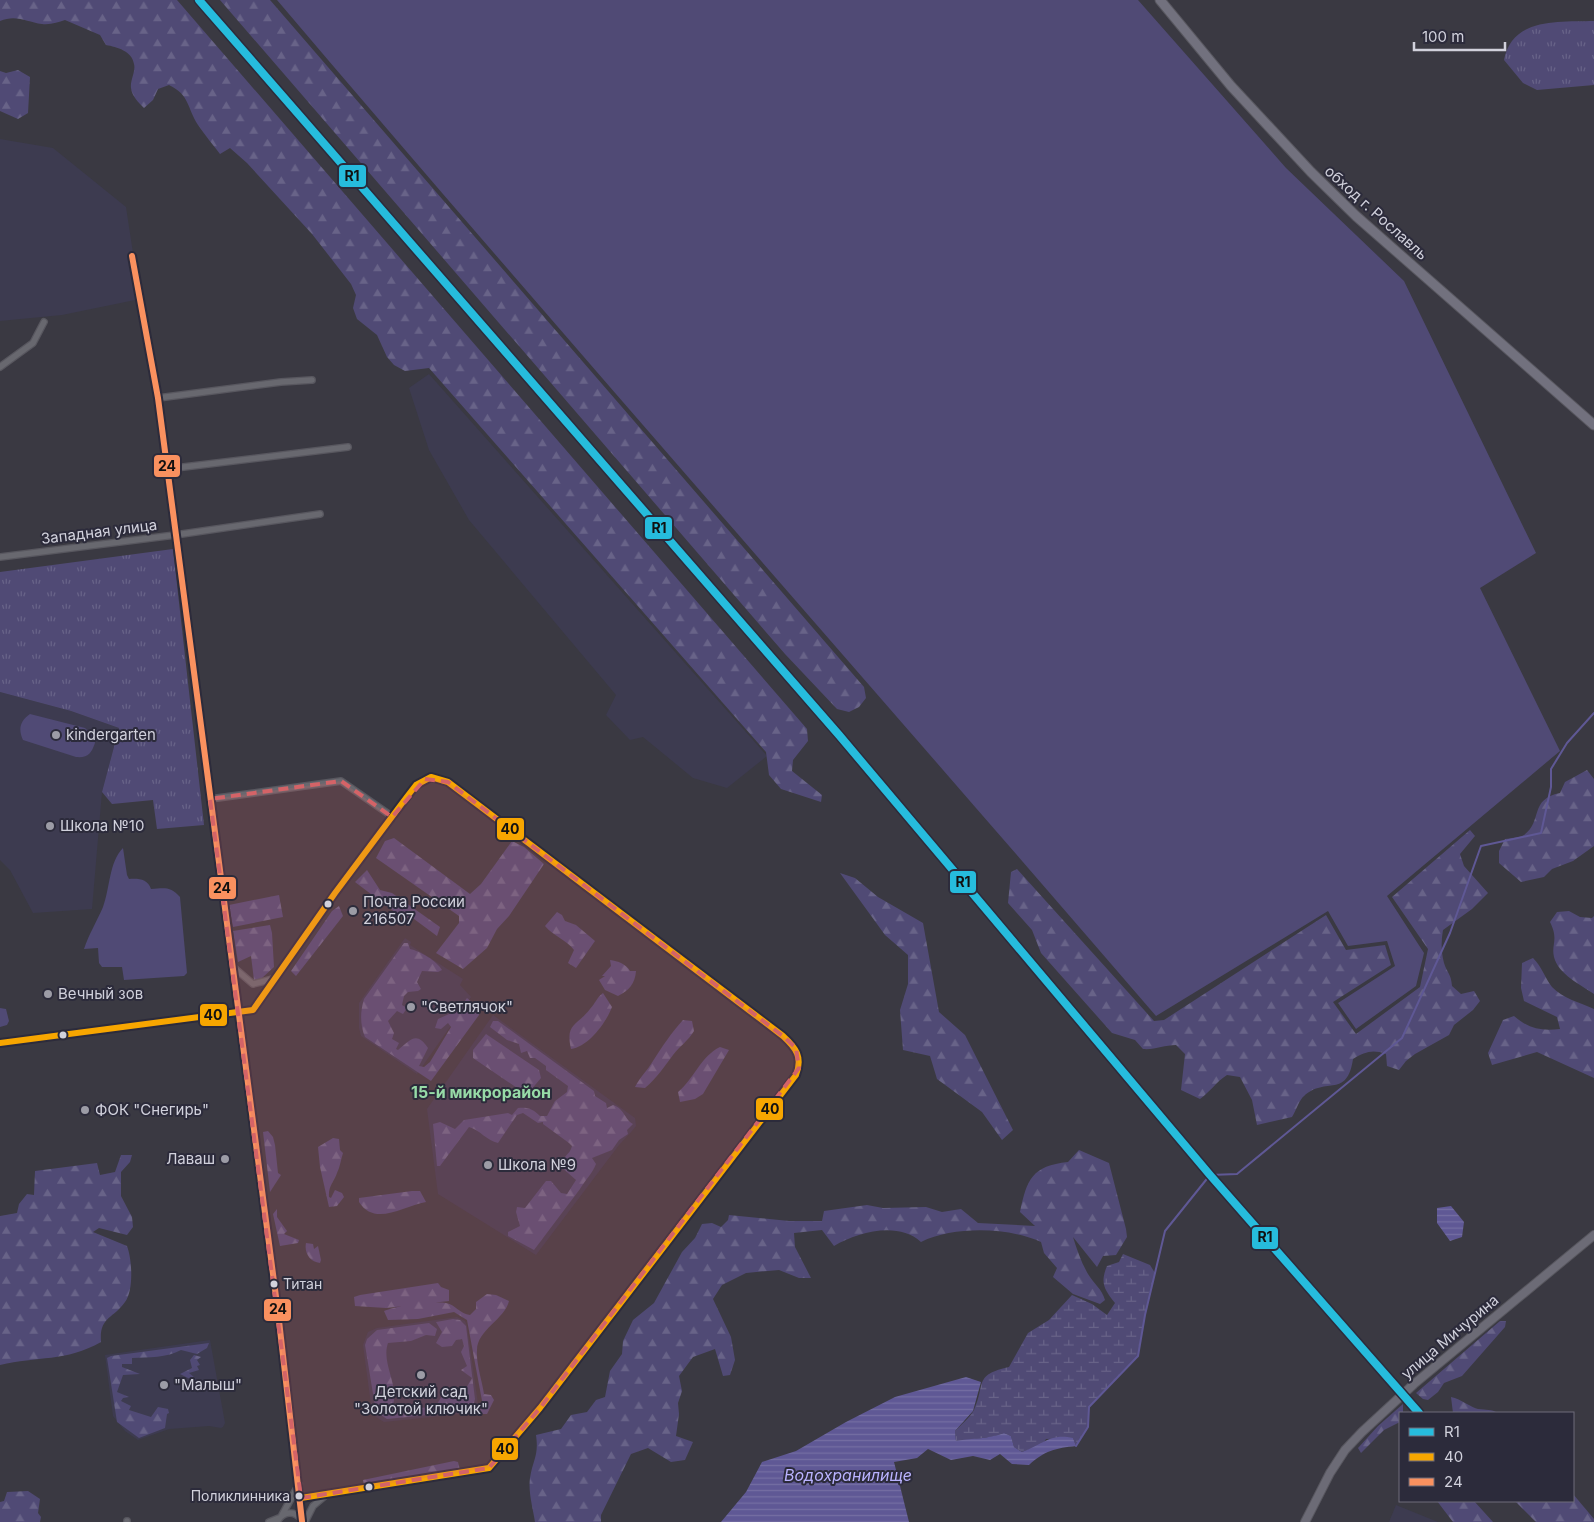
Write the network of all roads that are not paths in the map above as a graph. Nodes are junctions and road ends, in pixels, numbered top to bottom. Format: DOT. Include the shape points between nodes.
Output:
graph roads {
  1 [pos="1160,0"];
  2 [pos="132,256"];
  3 [pos="44,322"];
  4 [pos="0,367"];
  5 [pos="312,380"];
  6 [pos="158,398"];
  7 [pos="1594,426"];
  8 [pos="348,447"];
  9 [pos="167,469"];
  10 [pos="320,514"];
  11 [pos="175,536"];
  12 [pos="0,557"];
  13 [pos="210,799"];
  14 [pos="392,817"];
  15 [pos="232,966"];
  16 [pos="275,978"];
  17 [pos="238,1013"];
  18 [pos="0,1043"];
  19 [pos="1594,1235"];
  20 [pos="300,1482"];
  21 [pos="331,1494"];
  22 [pos="301,1498"];
  23 [pos="279,1518"];
  24 [pos="269,1522"];
  25 [pos="303,1522"];
  26 [pos="1305,1522"];
  1 -- 7 [label="highway, обход г. Рославль" via="1231,86 1311,172 1356,216"];
  2 -- 6 [label="street"];
  3 -- 4 [label="street" via="33,343"];
  5 -- 6 [label="street"];
  6 -- 9 [label="street"];
  8 -- 9 [label="street"];
  9 -- 11 [label="street"];
  10 -- 11 [label="street, Западная улица"];
  11 -- 12 [label="street, Западная улица"];
  11 -- 13 [label="street"];
  13 -- 14 [label="street" via="341,781"];
  13 -- 15 [label="street"];
  14 -- 16 [label="street"];
  14 -- 21 [label="street" via="424,779 436,777 448,782 783,1036 796,1048 799,1062 791,1082 540,1408 489,1468"];
  15 -- 16 [label="street" via="253,984"];
  15 -- 17 [label="street"];
  16 -- 17 [label="street" via="253,1010"];
  17 -- 18 [label="street"];
  17 -- 20 [label="street"];
  19 -- 26 [label="main road, улица Мичурина" via="1389,1406 1345,1450"];
  20 -- 22 [label="street"];
  20 -- 23 [label="street"];
  21 -- 22 [label="street"];
  21 -- 25 [label="street" via="317,1502"];
  22 -- 25 [label="street"];
  23 -- 24 [label="street"];
  23 -- 25 [label="street" via="292,1513"];
}
